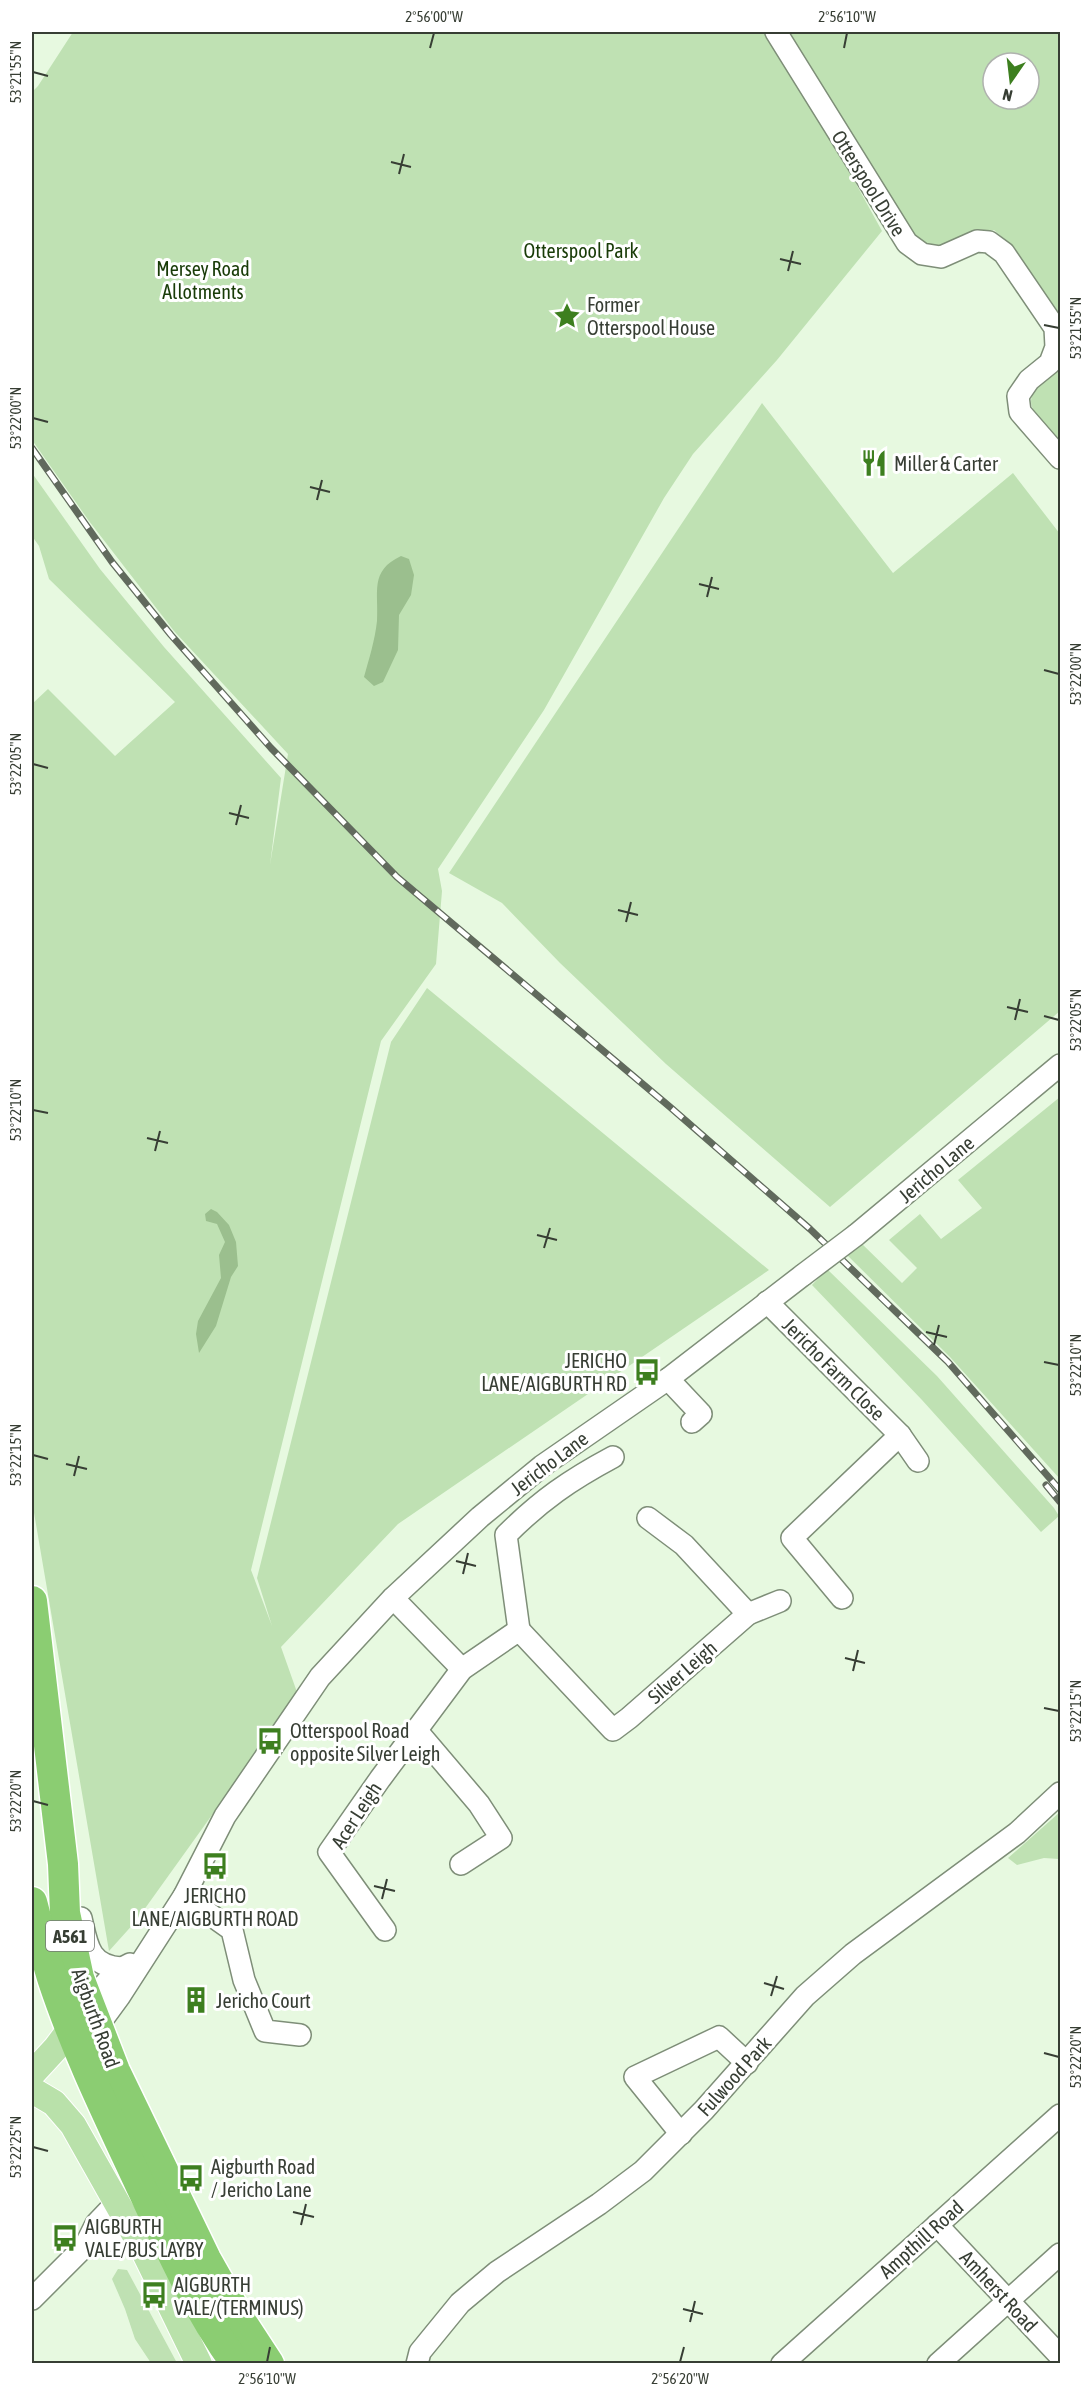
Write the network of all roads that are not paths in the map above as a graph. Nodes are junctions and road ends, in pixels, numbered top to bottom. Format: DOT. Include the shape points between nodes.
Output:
graph roads {
  1 [pos="776,32"];
  2 [pos="1060,458"];
  3 [pos="1060,1065"];
  4 [pos="767,1302"];
  5 [pos="668,1379"];
  6 [pos="702,1414"];
  7 [pos="900,1435"];
  8 [pos="613,1457"];
  9 [pos="918,1461"];
  10 [pos="648,1518"];
  11 [pos="393,1598"];
  12 [pos="842,1598"];
  13 [pos="32,1601"];
  14 [pos="780,1601"];
  15 [pos="748,1614"];
  16 [pos="519,1630"];
  17 [pos="462,1669"];
  18 [pos="417,1731"];
  19 [pos="1060,1794"];
  20 [pos="63,1864"];
  21 [pos="461,1864"];
  22 [pos="184,1896"];
  23 [pos="32,1902"];
  24 [pos="385,1930"];
  25 [pos="142,1959"];
  26 [pos="121,1968"];
  27 [pos="83,2027"];
  28 [pos="300,2035"];
  29 [pos="747,2063"];
  30 [pos="32,2074"];
  31 [pos="32,2083"];
  32 [pos="32,2090"];
  33 [pos="1060,2115"];
  34 [pos="681,2134"];
  35 [pos="117,2202"];
  36 [pos="937,2225"];
  37 [pos="85,2246"];
  38 [pos="143,2248"];
  39 [pos="1060,2254"];
  40 [pos="32,2300"];
  41 [pos="1009,2300"];
  42 [pos="1060,2356"];
  43 [pos="199,2364"];
  44 [pos="236,2364"];
  45 [pos="269,2364"];
  46 [pos="417,2364"];
  47 [pos="783,2364"];
  48 [pos="938,2364"];
  1 -- 2 [label="street, Otterspool Drive" via="907,243 922,254 941,257 977,241 989,242 1004,253 1055,328 1056,347 1050,363 1029,380 1018,396 1020,412"];
  3 -- 4 [label="street, Jericho Lane, bridge" via="856,1234"];
  4 -- 5 [label="street, Jericho Lane"];
  4 -- 7 [label="street, Jericho Farm Close"];
  5 -- 6 [label="street"];
  5 -- 11 [label="street, Jericho Lane" via="542,1466"];
  7 -- 9 [label="street, Jericho Farm Close"];
  7 -- 12 [label="street, Jericho Farm Close" via="792,1538"];
  8 -- 16 [label="street" via="580,1474 535,1506 506,1534"];
  10 -- 15 [label="street" via="684,1545"];
  11 -- 17 [label="street"];
  11 -- 22 [label="street, Jericho Lane" via="320,1677 225,1816"];
  13 -- 20 [label="highway, Aigburth Road / A561"];
  14 -- 15 [label="street"];
  15 -- 16 [label="street, Silver Leigh" via="613,1730"];
  16 -- 17 [label="street"];
  17 -- 18 [label="street, Acer Leigh"];
  18 -- 21 [label="street" via="479,1804 501,1838"];
  18 -- 24 [label="street, Acer Leigh" via="329,1852"];
  19 -- 29 [label="street, Fulwood Park" via="1017,1833 853,1954 806,1996"];
  20 -- 26 [label="street" via="75,1890 86,1944 104,1964"];
  20 -- 27 [label="highway, Aigburth Road / A561" via="65,1913 79,1978"];
  22 -- 25 [label="street, Jericho Lane"];
  22 -- 28 [label="street" via="232,1930 244,1980 265,2031"];
  23 -- 27 [label="highway, Aigburth Road / A561" via="53,1980"];
  25 -- 26 [label="street"];
  25 -- 27 [label="street, Jericho Lane" via="119,1997"];
  26 -- 27 [label="street"];
  27 -- 30 [label="main road"];
  27 -- 31 [label="main road" via="66,2061"];
  27 -- 44 [label="highway, Aigburth Road / A561" via="166,2242"];
  27 -- 45 [label="highway, Aigburth Road / A561" via="116,2071 206,2259"];
  29 -- 34 [label="street, Fulwood Park"];
  29 -- 34 [label="street" via="719,2037 635,2077"];
  32 -- 35 [label="main road" via="63,2111"];
  33 -- 36 [label="street, Ampthill Road"];
  34 -- 46 [label="street, Fulwood Park" via="643,2171 497,2272 460,2303 420,2352"];
  35 -- 37 [label="street" via="96,2224"];
  35 -- 38 [label="main road"];
  36 -- 41 [label="street, Amherst Road"];
  36 -- 47 [label="street, Ampthill Road"];
  37 -- 38 [label="street" via="115,2239"];
  37 -- 40 [label="street"];
  38 -- 43 [label="main road"];
  39 -- 41 [label="street"];
  41 -- 42 [label="street, Amherst Road"];
  41 -- 48 [label="street"];
}
